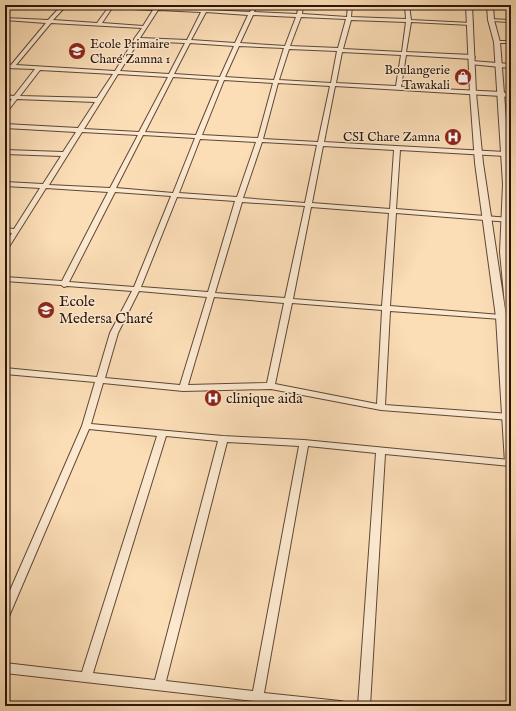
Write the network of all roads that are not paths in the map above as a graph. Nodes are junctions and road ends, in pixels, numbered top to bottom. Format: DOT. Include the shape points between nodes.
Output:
graph roads {
  1 [pos="11,5"];
  2 [pos="65,5"];
  3 [pos="81,5"];
  4 [pos="207,5"];
  5 [pos="255,5"];
  6 [pos="301,5"];
  7 [pos="350,5"];
  8 [pos="407,5"];
  9 [pos="470,5"];
  10 [pos="490,5"];
  11 [pos="112,6"];
  12 [pos="157,7"];
  13 [pos="5,10"];
  14 [pos="204,11"];
  15 [pos="251,13"];
  16 [pos="299,16"];
  17 [pos="349,18"];
  18 [pos="5,19"];
  19 [pos="491,20"];
  20 [pos="50,21"];
  21 [pos="409,21"];
  22 [pos="511,21"];
  23 [pos="99,24"];
  24 [pos="471,24"];
  25 [pos="144,26"];
  26 [pos="136,39"];
  27 [pos="187,42"];
  28 [pos="497,42"];
  29 [pos="511,42"];
  30 [pos="236,44"];
  31 [pos="287,47"];
  32 [pos="340,50"];
  33 [pos="403,53"];
  34 [pos="472,60"];
  35 [pos="499,65"];
  36 [pos="5,66"];
  37 [pos="14,66"];
  38 [pos="511,66"];
  39 [pos="39,68"];
  40 [pos="115,72"];
  41 [pos="172,76"];
  42 [pos="222,78"];
  43 [pos="276,82"];
  44 [pos="333,85"];
  45 [pos="398,88"];
  46 [pos="473,93"];
  47 [pos="501,94"];
  48 [pos="511,96"];
  49 [pos="5,97"];
  50 [pos="16,98"];
  51 [pos="98,100"];
  52 [pos="5,111"];
  53 [pos="5,126"];
  54 [pos="79,130"];
  55 [pos="141,133"];
  56 [pos="199,137"];
  57 [pos="260,140"];
  58 [pos="321,144"];
  59 [pos="397,149"];
  60 [pos="5,152"];
  61 [pos="479,152"];
  62 [pos="64,154"];
  63 [pos="505,154"];
  64 [pos="5,184"];
  65 [pos="44,186"];
  66 [pos="112,190"];
  67 [pos="174,195"];
  68 [pos="239,200"];
  69 [pos="309,204"];
  70 [pos="393,210"];
  71 [pos="488,218"];
  72 [pos="508,220"];
  73 [pos="5,230"];
  74 [pos="17,231"];
  75 [pos="5,249"];
  76 [pos="507,252"];
  77 [pos="5,279"];
  78 [pos="64,285"];
  79 [pos="137,289"];
  80 [pos="509,292"];
  81 [pos="211,296"];
  82 [pos="290,300"];
  83 [pos="386,308"];
  84 [pos="501,317"];
  85 [pos="511,322"];
  86 [pos="5,371"];
  87 [pos="100,380"];
  88 [pos="271,386"];
  89 [pos="183,388"];
  90 [pos="381,407"];
  91 [pos="509,417"];
  92 [pos="86,426"];
  93 [pos="162,434"];
  94 [pos="224,440"];
  95 [pos="304,443"];
  96 [pos="381,450"];
  97 [pos="511,463"];
  98 [pos="5,614"];
  99 [pos="5,668"];
  100 [pos="86,677"];
  101 [pos="159,686"];
  102 [pos="258,697"];
  103 [pos="340,706"];
  104 [pos="364,706"];
  1 -- 13 [label="street"];
  2 -- 20 [label="street"];
  3 -- 11 [label="street"];
  4 -- 14 [label="street"];
  5 -- 15 [label="street"];
  6 -- 16 [label="street"];
  7 -- 17 [label="street"];
  8 -- 21 [label="street"];
  9 -- 24 [label="street"];
  10 -- 19 [label="street"];
  11 -- 12 [label="street"];
  11 -- 23 [label="street"];
  12 -- 14 [label="street"];
  12 -- 25 [label="street"];
  14 -- 15 [label="street"];
  14 -- 27 [label="street"];
  15 -- 16 [label="street"];
  15 -- 30 [label="street"];
  16 -- 17 [label="street"];
  16 -- 31 [label="street"];
  17 -- 21 [label="street"];
  17 -- 32 [label="street"];
  18 -- 20 [label="street"];
  19 -- 22 [label="street"];
  19 -- 28 [label="street"];
  20 -- 23 [label="street"];
  20 -- 37 [label="street"];
  21 -- 24 [label="street"];
  21 -- 33 [label="street"];
  23 -- 25 [label="street"];
  24 -- 34 [label="street"];
  25 -- 26 [label="street"];
  26 -- 27 [label="street"];
  26 -- 40 [label="street"];
  27 -- 30 [label="street"];
  27 -- 41 [label="street"];
  28 -- 29 [label="street"];
  28 -- 35 [label="street"];
  30 -- 31 [label="street"];
  30 -- 42 [label="street"];
  31 -- 32 [label="street"];
  31 -- 43 [label="street"];
  32 -- 33 [label="street"];
  32 -- 44 [label="street"];
  33 -- 34 [label="street"];
  33 -- 45 [label="street"];
  34 -- 35 [label="street"];
  34 -- 46 [label="street"];
  35 -- 38 [label="street"];
  35 -- 47 [label="street"];
  36 -- 37 [label="street"];
  37 -- 39 [label="street"];
  39 -- 40 [label="street"];
  39 -- 50 [label="street"];
  40 -- 41 [label="street"];
  40 -- 51 [label="street"];
  41 -- 42 [label="street"];
  41 -- 55 [label="street"];
  42 -- 43 [label="street"];
  42 -- 56 [label="street"];
  43 -- 44 [label="street"];
  43 -- 57 [label="street"];
  44 -- 45 [label="street"];
  44 -- 58 [label="street"];
  45 -- 46 [label="street"];
  46 -- 47 [label="street"];
  46 -- 61 [label="street"];
  47 -- 48 [label="street"];
  47 -- 63 [label="street"];
  49 -- 50 [label="street"];
  50 -- 51 [label="street"];
  50 -- 52 [label="street"];
  51 -- 54 [label="street"];
  53 -- 54 [label="street"];
  54 -- 55 [label="street"];
  54 -- 62 [label="street"];
  55 -- 56 [label="street"];
  55 -- 66 [label="street"];
  56 -- 57 [label="street"];
  56 -- 67 [label="street"];
  57 -- 58 [label="street"];
  57 -- 68 [label="street"];
  58 -- 59 [label="street"];
  58 -- 69 [label="street"];
  59 -- 61 [label="street"];
  59 -- 70 [label="street"];
  60 -- 62 [label="street"];
  61 -- 63 [label="street"];
  61 -- 71 [label="street" via="478,163"];
  62 -- 65 [label="street"];
  63 -- 72 [label="street"];
  64 -- 65 [label="street"];
  65 -- 66 [label="street"];
  65 -- 74 [label="street"];
  66 -- 67 [label="street"];
  66 -- 78 [label="street"];
  67 -- 68 [label="street"];
  67 -- 79 [label="street"];
  68 -- 69 [label="street"];
  68 -- 81 [label="street"];
  69 -- 70 [label="street"];
  69 -- 82 [label="street"];
  70 -- 71 [label="street"];
  70 -- 83 [label="street"];
  71 -- 72 [label="street"];
  71 -- 84 [label="street"];
  72 -- 76 [label="street"];
  73 -- 74 [label="street"];
  74 -- 75 [label="street"];
  76 -- 80 [label="street"];
  77 -- 78 [label="street"];
  78 -- 79 [label="street"];
  79 -- 81 [label="street"];
  79 -- 87 [label="street" via="114,333"];
  80 -- 85 [label="street"];
  81 -- 82 [label="street"];
  81 -- 89 [label="street"];
  82 -- 83 [label="street"];
  82 -- 88 [label="street"];
  83 -- 84 [label="street"];
  83 -- 90 [label="street"];
  84 -- 91 [label="street"];
  86 -- 87 [label="street"];
  87 -- 89 [label="street"];
  87 -- 92 [label="street"];
  88 -- 89 [label="street"];
  88 -- 90 [label="street"];
  90 -- 91 [label="street"];
  91 -- 97 [label="street"];
  92 -- 93 [label="street"];
  92 -- 98 [label="street"];
  93 -- 94 [label="street"];
  93 -- 100 [label="street"];
  94 -- 95 [label="street"];
  94 -- 101 [label="street"];
  95 -- 96 [label="street"];
  95 -- 102 [label="street"];
  96 -- 97 [label="street"];
  96 -- 104 [label="street"];
  99 -- 100 [label="street"];
  100 -- 101 [label="street"];
  101 -- 102 [label="street"];
  102 -- 103 [label="street"];
}
